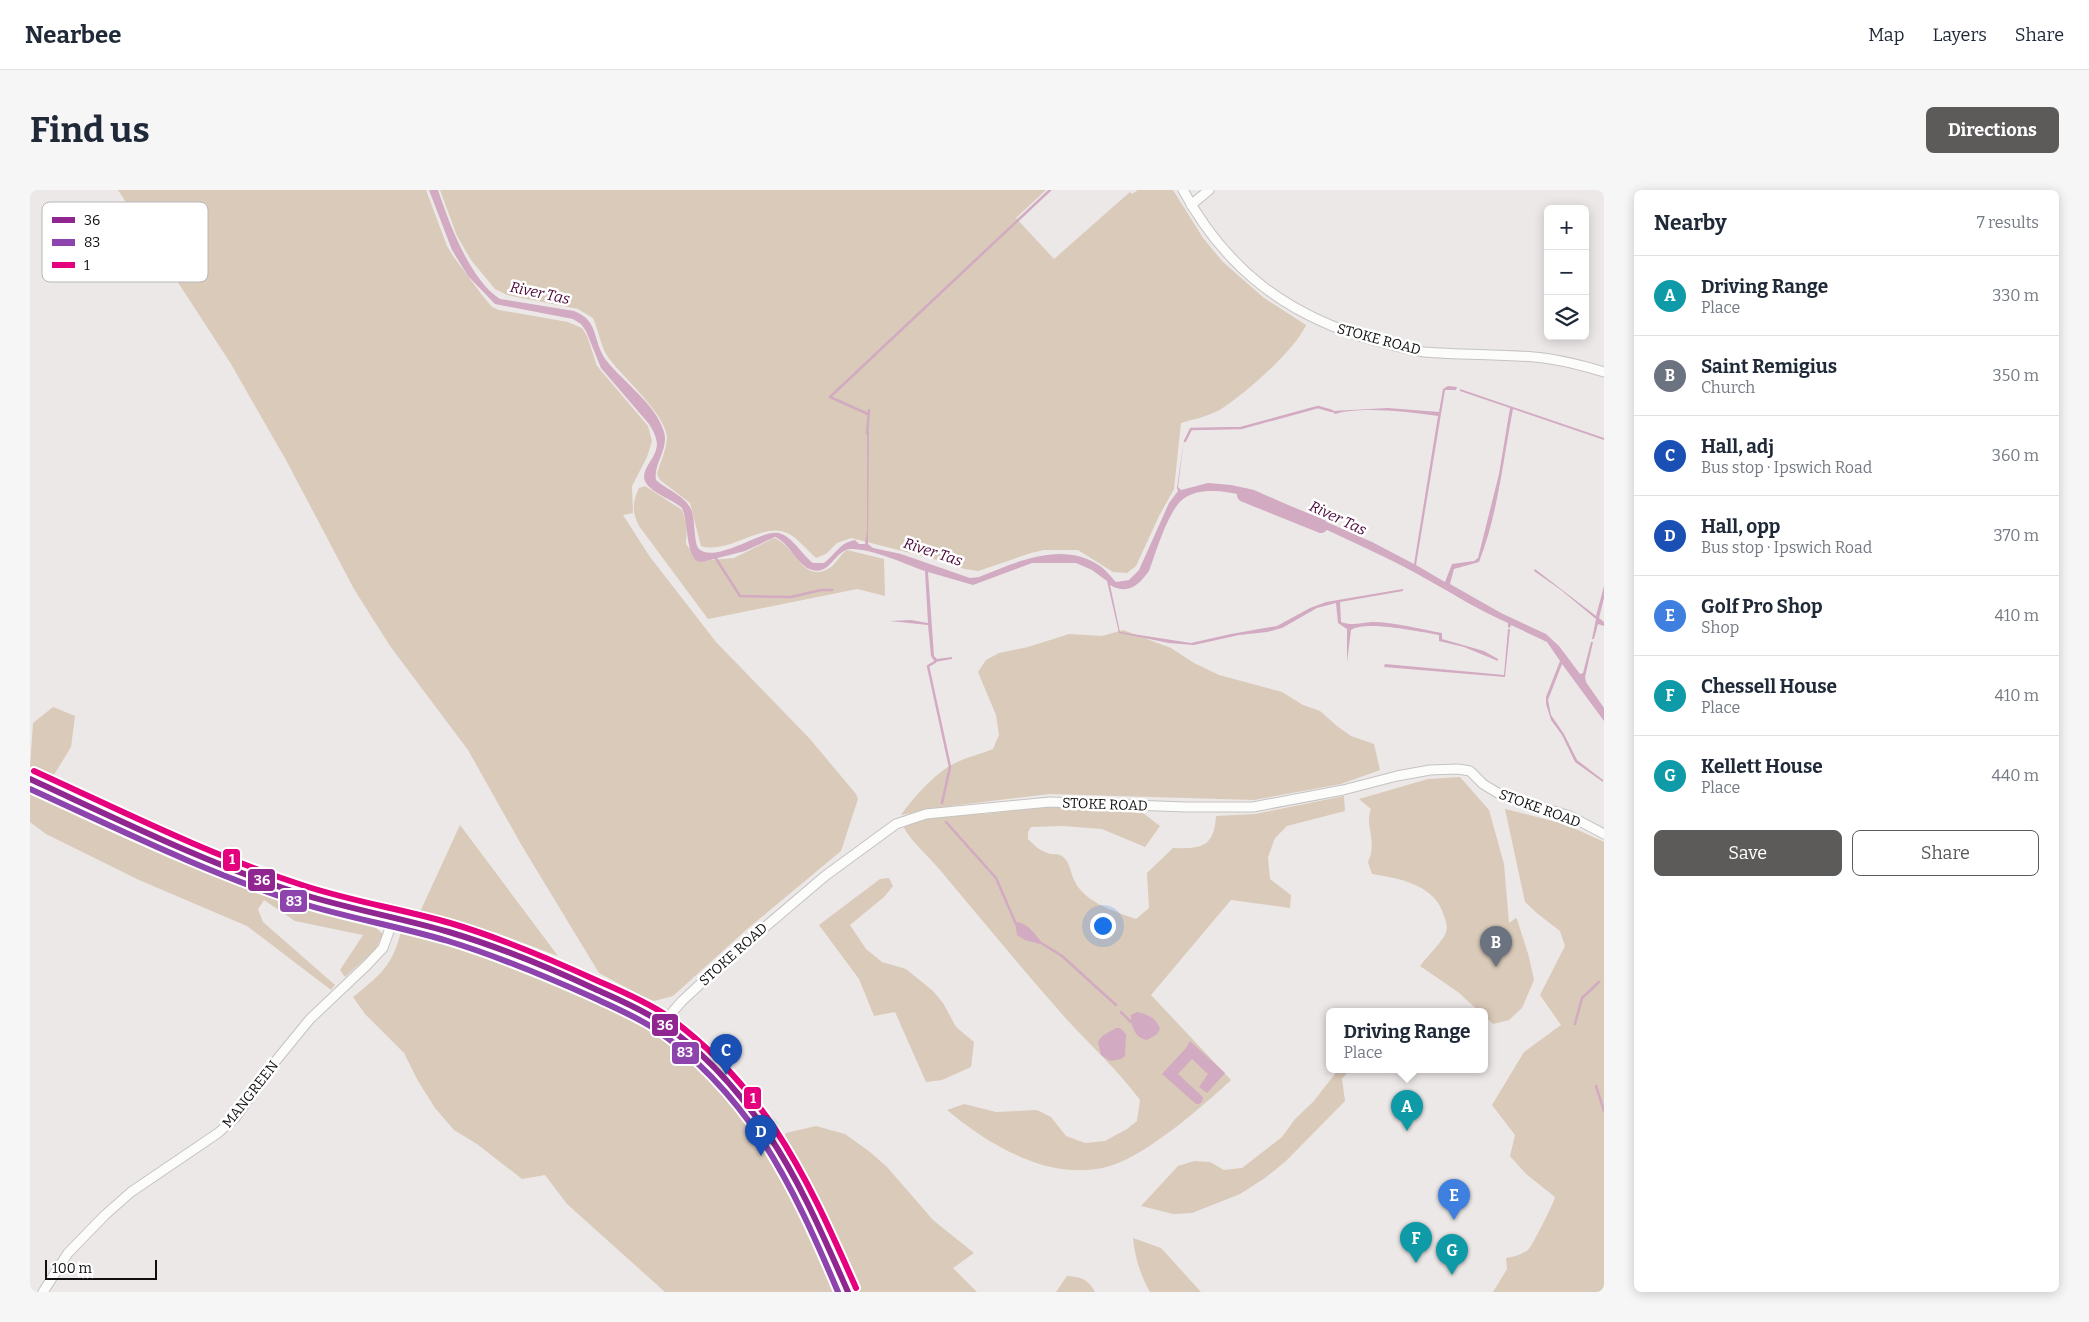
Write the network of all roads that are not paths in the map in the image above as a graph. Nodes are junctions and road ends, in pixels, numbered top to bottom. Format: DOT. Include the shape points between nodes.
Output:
graph roads {
  1 [pos="1183,190"];
  2 [pos="1209,190"];
  3 [pos="1191,205"];
  4 [pos="1604,372"];
  5 [pos="30,779"];
  6 [pos="1604,834"];
  7 [pos="394,918"];
  8 [pos="662,1024"];
  9 [pos="43,1292"];
  10 [pos="848,1292"];
  1 -- 3 [label="street, STOKE ROAD"];
  2 -- 3 [label="street"];
  3 -- 4 [label="street, STOKE ROAD" via="1220,246 1245,273 1276,297 1347,332 1423,352 1536,357"];
  5 -- 7 [label="highway" via="245,874 302,894"];
  6 -- 8 [label="street, STOKE ROAD" via="1570,816 1501,795 1470,771 1458,769 1397,776 1252,807 1050,802 926,814 896,824 825,876 725,961"];
  7 -- 8 [label="highway" via="477,942 562,974 616,998"];
  7 -- 9 [label="street, MANGREEN" via="383,948 310,1019 235,1118 131,1192 105,1215 68,1253"];
  8 -- 10 [label="highway" via="728,1084 754,1114 801,1191"];
}
